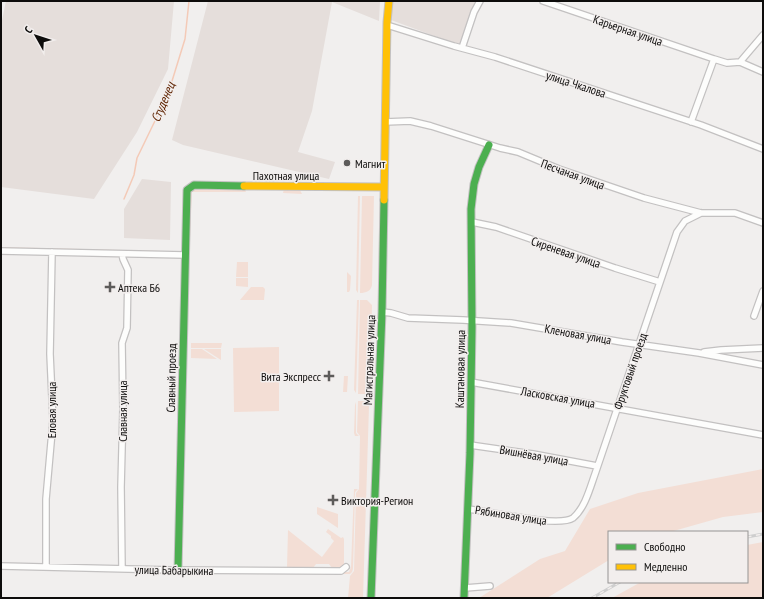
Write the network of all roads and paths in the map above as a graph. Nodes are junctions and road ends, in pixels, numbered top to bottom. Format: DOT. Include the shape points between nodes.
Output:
graph roads {
  1 [pos="389,1"];
  2 [pos="480,1"];
  3 [pos="543,1"];
  4 [pos="387,25"];
  5 [pos="763,35"];
  6 [pos="462,48"];
  7 [pos="714,59"];
  8 [pos="740,62"];
  9 [pos="763,72"];
  10 [pos="385,122"];
  11 [pos="691,122"];
  12 [pos="489,145"];
  13 [pos="763,149"];
  14 [pos="384,187"];
  15 [pos="188,188"];
  16 [pos="701,213"];
  17 [pos="472,222"];
  18 [pos="763,222"];
  19 [pos="1,251"];
  20 [pos="52,252"];
  21 [pos="122,254"];
  22 [pos="185,255"];
  23 [pos="660,282"];
  24 [pos="763,291"];
  25 [pos="382,312"];
  26 [pos="754,316"];
  27 [pos="472,320"];
  28 [pos="638,344"];
  29 [pos="763,348"];
  30 [pos="699,353"];
  31 [pos="763,366"];
  32 [pos="470,382"];
  33 [pos="617,408"];
  34 [pos="763,435"];
  35 [pos="470,445"];
  36 [pos="597,466"];
  37 [pos="468,508"];
  38 [pos="553,521"];
  39 [pos="1,566"];
  40 [pos="46,567"];
  41 [pos="346,567"];
  42 [pos="122,569"];
  43 [pos="178,570"];
  44 [pos="490,586"];
  45 [pos="466,588"];
  46 [pos="464,597"];
  47 [pos="371,598"];
  1 -- 4 [label="street, Магистральная улица"];
  2 -- 6 [label="street"];
  3 -- 7 [label="street, Карьерная улица"];
  4 -- 6 [label="street, улица Чкалова"];
  4 -- 10 [label="street, Магистральная улица"];
  5 -- 8 [label="street"];
  6 -- 11 [label="street, улица Чкалова"];
  7 -- 8 [label="street, Карьерная улица" via="727,63"];
  7 -- 11 [label="street"];
  8 -- 9 [label="street, Карьерная улица"];
  10 -- 12 [label="street, Песчаная улица" via="410,121"];
  10 -- 14 [label="street, Магистральная улица"];
  11 -- 13 [label="street, улица Чкалова"];
  12 -- 16 [label="street, Песчаная улица" via="518,152 604,185"];
  12 -- 17 [label="street, Каштановая улица" via="474,184"];
  14 -- 15 [label="street, Пахотная улица" via="194,185"];
  14 -- 25 [label="street, Магистральная улица"];
  15 -- 22 [label="street, Славный проезд"];
  16 -- 18 [label="street, Песчаная улица" via="734,213"];
  16 -- 23 [label="street, Фруктовый проезд" via="686,220 678,229"];
  17 -- 23 [label="street, Сиреневая улица" via="496,227"];
  17 -- 27 [label="street, Каштановая улица"];
  19 -- 20 [label="street"];
  20 -- 21 [label="street"];
  20 -- 40 [label="street, Еловая улица" via="50,354 53,420 46,499"];
  21 -- 22 [label="street"];
  21 -- 42 [label="street, Славная улица" via="128,270 127,328 122,343"];
  22 -- 43 [label="street, Славный проезд"];
  23 -- 28 [label="street, Фруктовый проезд"];
  24 -- 26 [label="street"];
  25 -- 27 [label="street, Кленовая улица" via="408,318"];
  25 -- 47 [label="street, Магистральная улица"];
  27 -- 28 [label="street, Кленовая улица" via="511,323"];
  27 -- 32 [label="street, Каштановая улица"];
  28 -- 30 [label="street, Кленовая улица"];
  28 -- 33 [label="street, Фруктовый проезд"];
  29 -- 30 [label="street"];
  30 -- 31 [label="street, Кленовая улица"];
  32 -- 33 [label="street, Ласковская улица"];
  32 -- 35 [label="street, Каштановая улица"];
  33 -- 34 [label="street, Ласковская улица"];
  33 -- 36 [label="street, Фруктовый проезд"];
  35 -- 36 [label="street, Вишнёвая улица"];
  35 -- 37 [label="street, Каштановая улица"];
  36 -- 38 [label="street, Фруктовый проезд" via="588,494 579,511 570,519"];
  37 -- 38 [label="street, Рябиновая улица"];
  37 -- 45 [label="street, Каштановая улица"];
  39 -- 40 [label="street, улица Бабарыкина"];
  40 -- 42 [label="street, улица Бабарыкина"];
  41 -- 43 [label="street, улица Бабарыкина" via="341,571"];
  42 -- 43 [label="street, улица Бабарыкина"];
  44 -- 45 [label="street"];
  45 -- 46 [label="street, Каштановая улица"];
}
